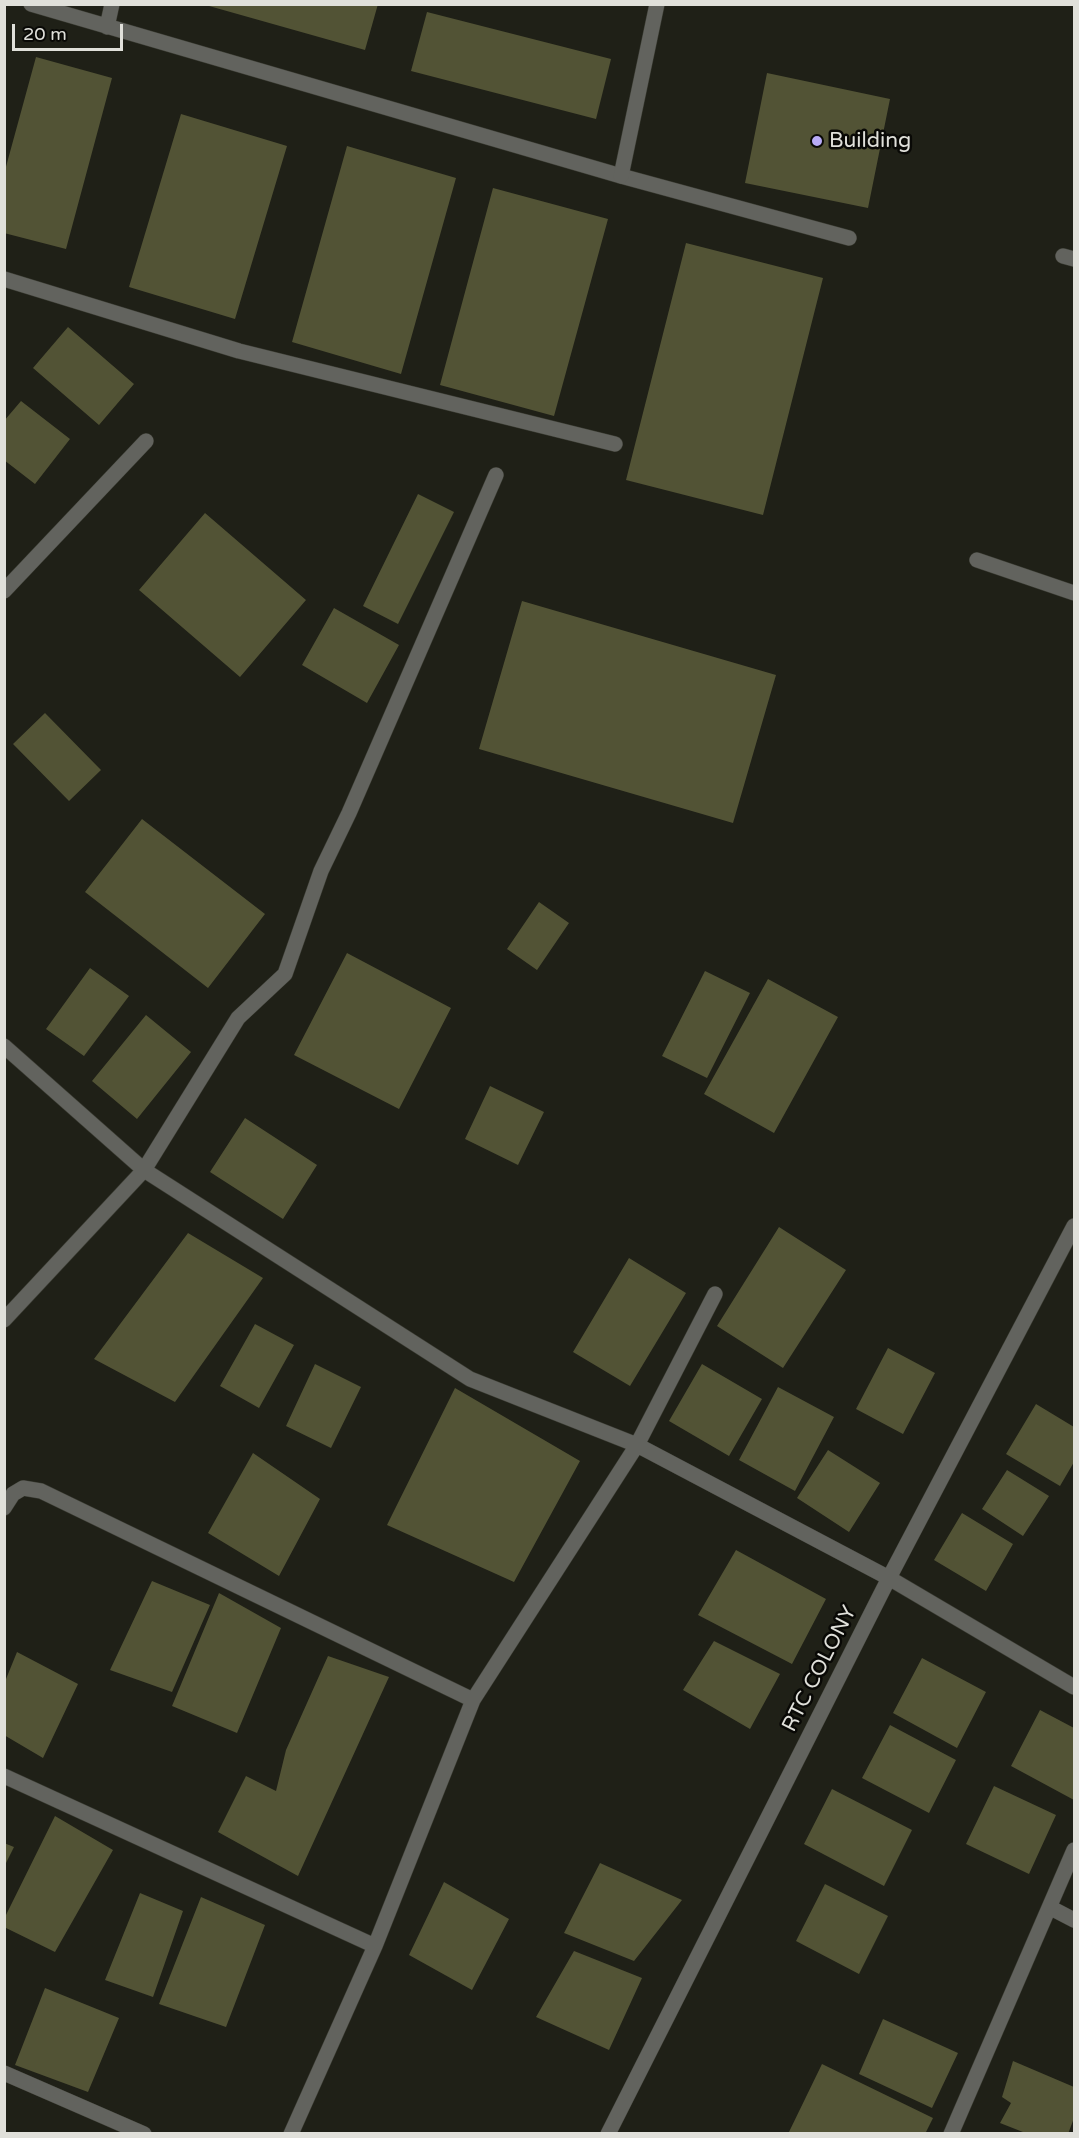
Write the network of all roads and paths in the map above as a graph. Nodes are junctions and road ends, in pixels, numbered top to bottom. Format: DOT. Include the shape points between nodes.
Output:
graph roads {
  1 [pos="31,4"];
  2 [pos="112,4"];
  3 [pos="657,4"];
  4 [pos="107,27"];
  5 [pos="621,176"];
  6 [pos="849,238"];
  7 [pos="4,279"];
  8 [pos="146,441"];
  9 [pos="615,444"];
  10 [pos="496,475"];
  11 [pos="977,560"];
  12 [pos="4,591"];
  13 [pos="1074,593"];
  14 [pos="4,1046"];
  15 [pos="144,1170"];
  16 [pos="1074,1226"];
  17 [pos="715,1294"];
  18 [pos="4,1320"];
  19 [pos="637,1445"];
  20 [pos="4,1508"];
  21 [pos="889,1578"];
  22 [pos="1074,1687"];
  23 [pos="473,1700"];
  24 [pos="4,1776"];
  25 [pos="1074,1850"];
  26 [pos="1051,1908"];
  27 [pos="1074,1920"];
  28 [pos="375,1946"];
  29 [pos="4,2073"];
  30 [pos="144,2133"];
  31 [pos="291,2133"];
  32 [pos="608,2133"];
  33 [pos="951,2133"];
  1 -- 4 [label="street"];
  2 -- 4 [label="street"];
  3 -- 5 [label="street"];
  4 -- 5 [label="street"];
  5 -- 6 [label="street"];
  7 -- 9 [label="street" via="239,351"];
  8 -- 12 [label="street"];
  10 -- 15 [label="street" via="321,871 285,974 238,1018"];
  11 -- 13 [label="street"];
  14 -- 15 [label="street"];
  15 -- 18 [label="street"];
  15 -- 19 [label="street" via="470,1379"];
  16 -- 21 [label="street, RTC COLONY"];
  17 -- 19 [label="street"];
  19 -- 21 [label="street"];
  19 -- 23 [label="street"];
  20 -- 23 [label="street" via="13,1494 23,1488 41,1491"];
  21 -- 22 [label="street"];
  21 -- 32 [label="street, RTC COLONY"];
  23 -- 28 [label="street"];
  24 -- 28 [label="street"];
  25 -- 26 [label="street"];
  26 -- 27 [label="street"];
  26 -- 33 [label="street"];
  28 -- 31 [label="street"];
  29 -- 30 [label="street"];
}
